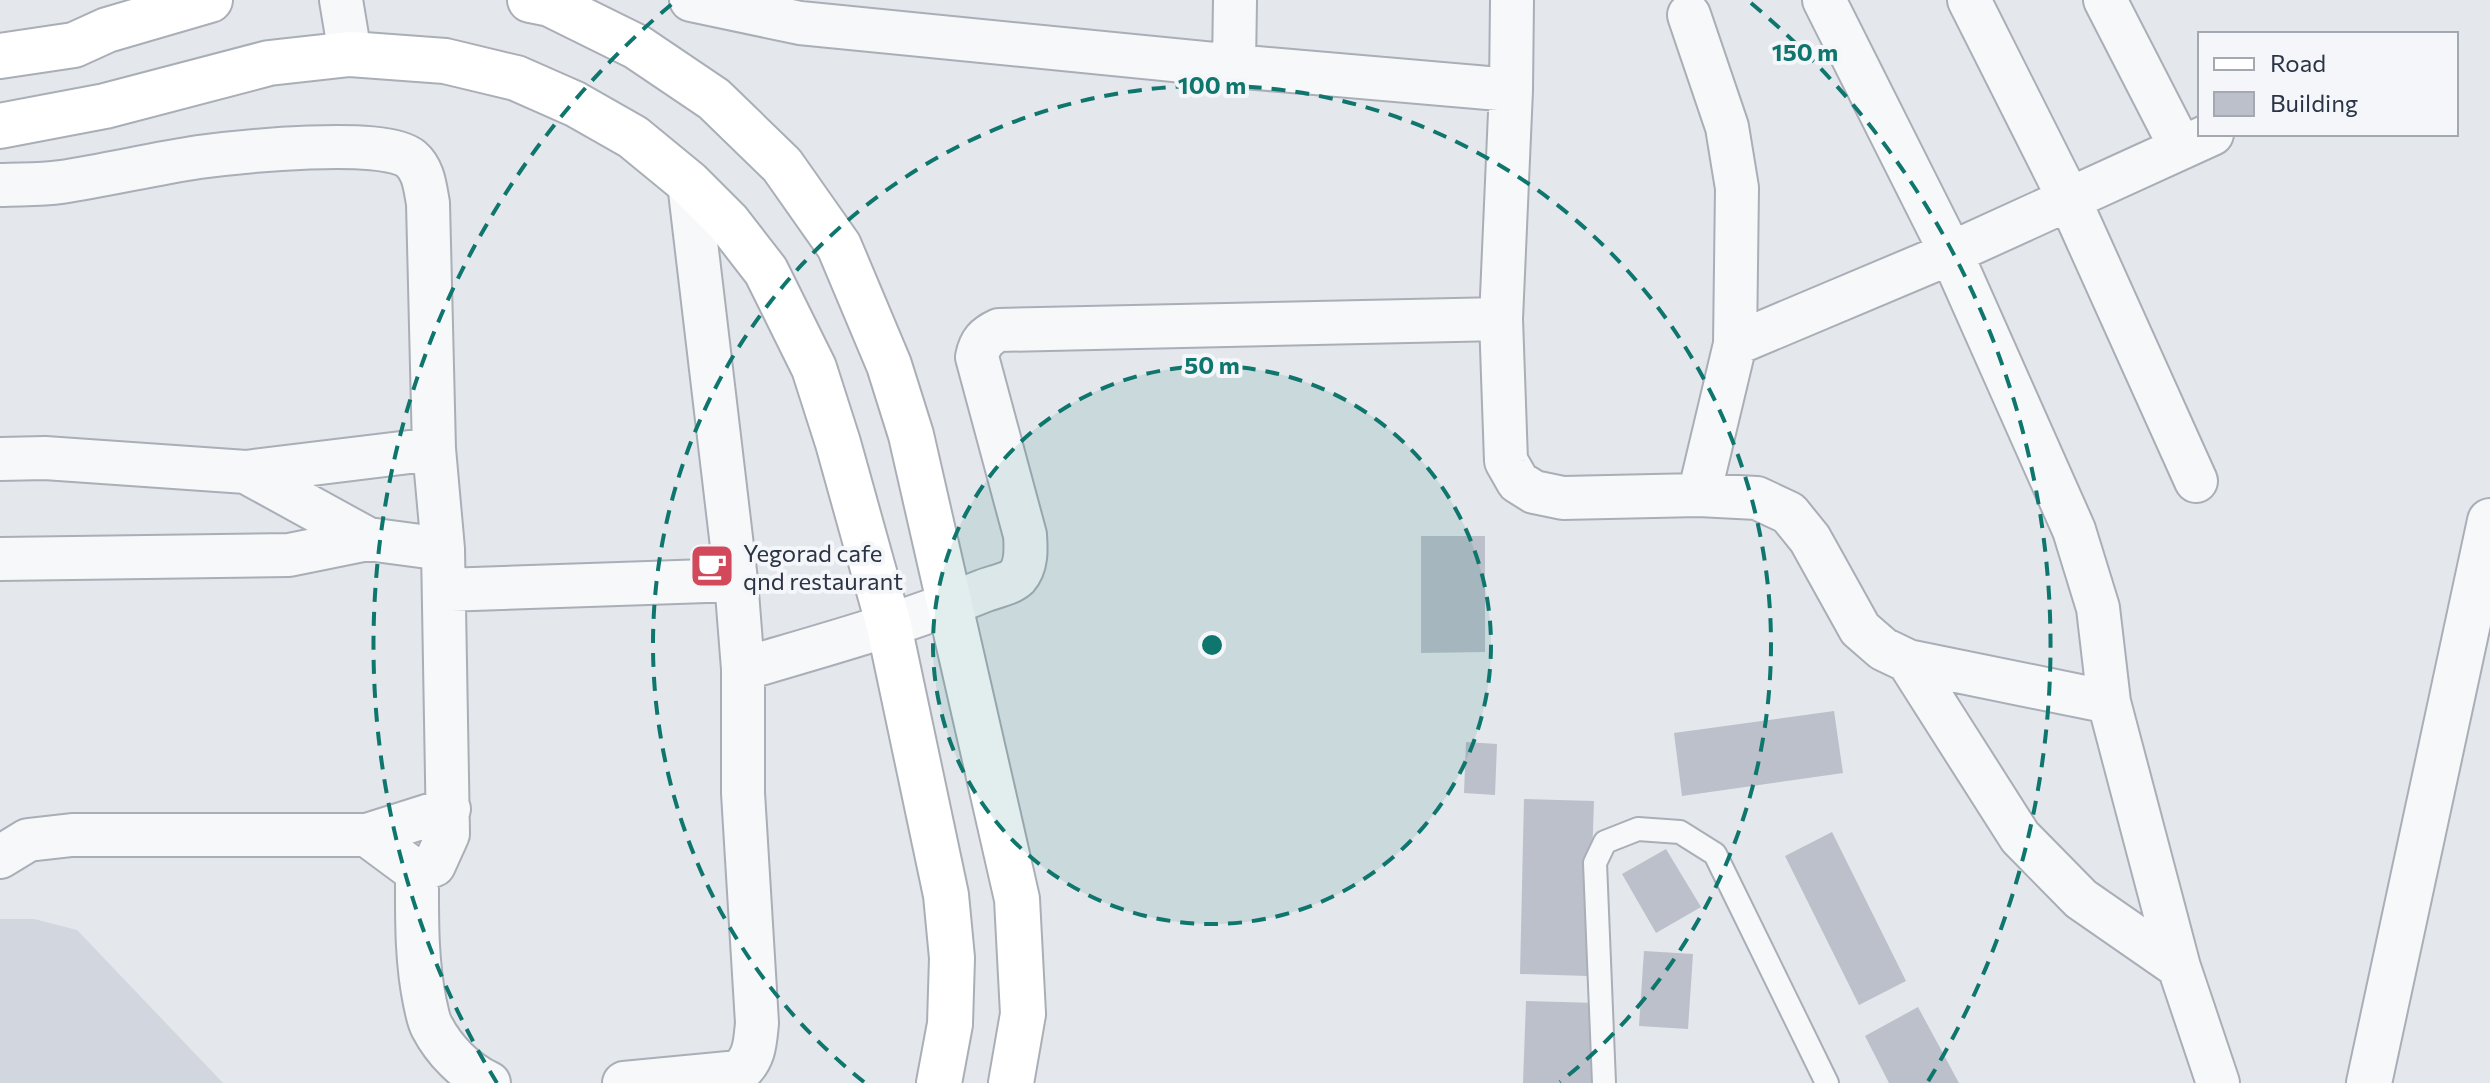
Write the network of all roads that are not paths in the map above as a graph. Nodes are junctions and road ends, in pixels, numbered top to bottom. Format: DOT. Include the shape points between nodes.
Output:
graph roads {
  1 [pos="210,0"];
  2 [pos="341,0"];
  3 [pos="691,0"];
  4 [pos="1235,0"];
  5 [pos="1512,0"];
  6 [pos="1824,0"];
  7 [pos="1969,0"];
  8 [pos="2105,0"];
  9 [pos="553,1"];
  10 [pos="807,11"];
  11 [pos="114,15"];
  12 [pos="1689,15"];
  13 [pos="350,54"];
  14 [pos="0,56"];
  15 [pos="1234,66"];
  16 [pos="1511,90"];
  17 [pos="0,126"];
  18 [pos="2196,141"];
  19 [pos="689,183"];
  20 [pos="0,185"];
  21 [pos="2069,199"];
  22 [pos="1951,253"];
  23 [pos="1501,319"];
  24 [pos="1735,344"];
  25 [pos="434,449"];
  26 [pos="0,459"];
  27 [pos="246,472"];
  28 [pos="2196,481"];
  29 [pos="1699,495"];
  30 [pos="2490,521"];
  31 [pos="368,539"];
  32 [pos="443,549"];
  33 [pos="0,559"];
  34 [pos="736,580"];
  35 [pos="444,590"];
  36 [pos="951,605"];
  37 [pos="889,626"];
  38 [pos="1908,661"];
  39 [pos="743,669"];
  40 [pos="2109,702"];
  41 [pos="449,809"];
  42 [pos="367,835"];
  43 [pos="0,857"];
  44 [pos="417,872"];
  45 [pos="2179,967"];
  46 [pos="489,1083"];
  47 [pos="624,1083"];
  48 [pos="939,1083"];
  49 [pos="1011,1083"];
  50 [pos="1604,1083"];
  51 [pos="1827,1083"];
  52 [pos="2218,1083"];
  53 [pos="2369,1083"];
  1 -- 11 [label="main road"];
  2 -- 13 [label="street"];
  3 -- 10 [label="street"];
  4 -- 15 [label="street"];
  5 -- 16 [label="street"];
  6 -- 22 [label="street"];
  7 -- 21 [label="street"];
  8 -- 18 [label="street"];
  9 -- 36 [label="main road" via="637,47 714,99 782,165 839,246 889,365 911,435"];
  10 -- 15 [label="street"];
  11 -- 14 [label="main road" via="74,45"];
  12 -- 24 [label="street" via="1727,127 1737,188"];
  13 -- 17 [label="main road" via="269,63 105,106"];
  13 -- 19 [label="main road" via="445,61 516,78 633,137"];
  15 -- 16 [label="street"];
  16 -- 23 [label="street"];
  18 -- 21 [label="street"];
  19 -- 34 [label="street"];
  19 -- 37 [label="main road" via="766,271 809,357"];
  20 -- 25 [label="street" via="58,183 201,157 291,149 359,147 410,157 422,172 428,203"];
  21 -- 22 [label="street"];
  21 -- 28 [label="street"];
  22 -- 24 [label="street"];
  22 -- 40 [label="street" via="2074,530 2098,608"];
  23 -- 29 [label="street" via="1506,461 1518,482 1534,492 1563,498"];
  23 -- 36 [label="street" via="999,330 987,336 977,357 1026,551 1016,578"];
  24 -- 29 [label="street"];
  25 -- 27 [label="street"];
  25 -- 32 [label="street"];
  26 -- 27 [label="street"];
  27 -- 31 [label="street"];
  29 -- 38 [label="street" via="1757,498 1789,513 1810,539 1860,629"];
  30 -- 53 [label="street"];
  31 -- 32 [label="street"];
  31 -- 33 [label="street" via="289,555"];
  32 -- 35 [label="street"];
  34 -- 35 [label="street"];
  34 -- 39 [label="street"];
  35 -- 41 [label="street"];
  36 -- 37 [label="street"];
  36 -- 49 [label="main road" via="1017,899 1023,1014"];
  37 -- 39 [label="street"];
  37 -- 48 [label="main road" via="947,911 950,1024"];
  38 -- 40 [label="street"];
  38 -- 45 [label="street" via="2020,837 2081,899"];
  39 -- 47 [label="street" via="755,1051 739,1072"];
  40 -- 45 [label="street"];
  41 -- 42 [label="street"];
  41 -- 44 [label="street" via="442,850 434,865"];
  42 -- 43 [label="street" via="72,835 28,840"];
  42 -- 44 [label="street"];
  44 -- 46 [label="street" via="421,983 430,1025 450,1053"];
  45 -- 52 [label="street"];
  50 -- 51 [label="lane" via="1595,863 1605,842 1638,829 1680,832 1715,854"];
}
